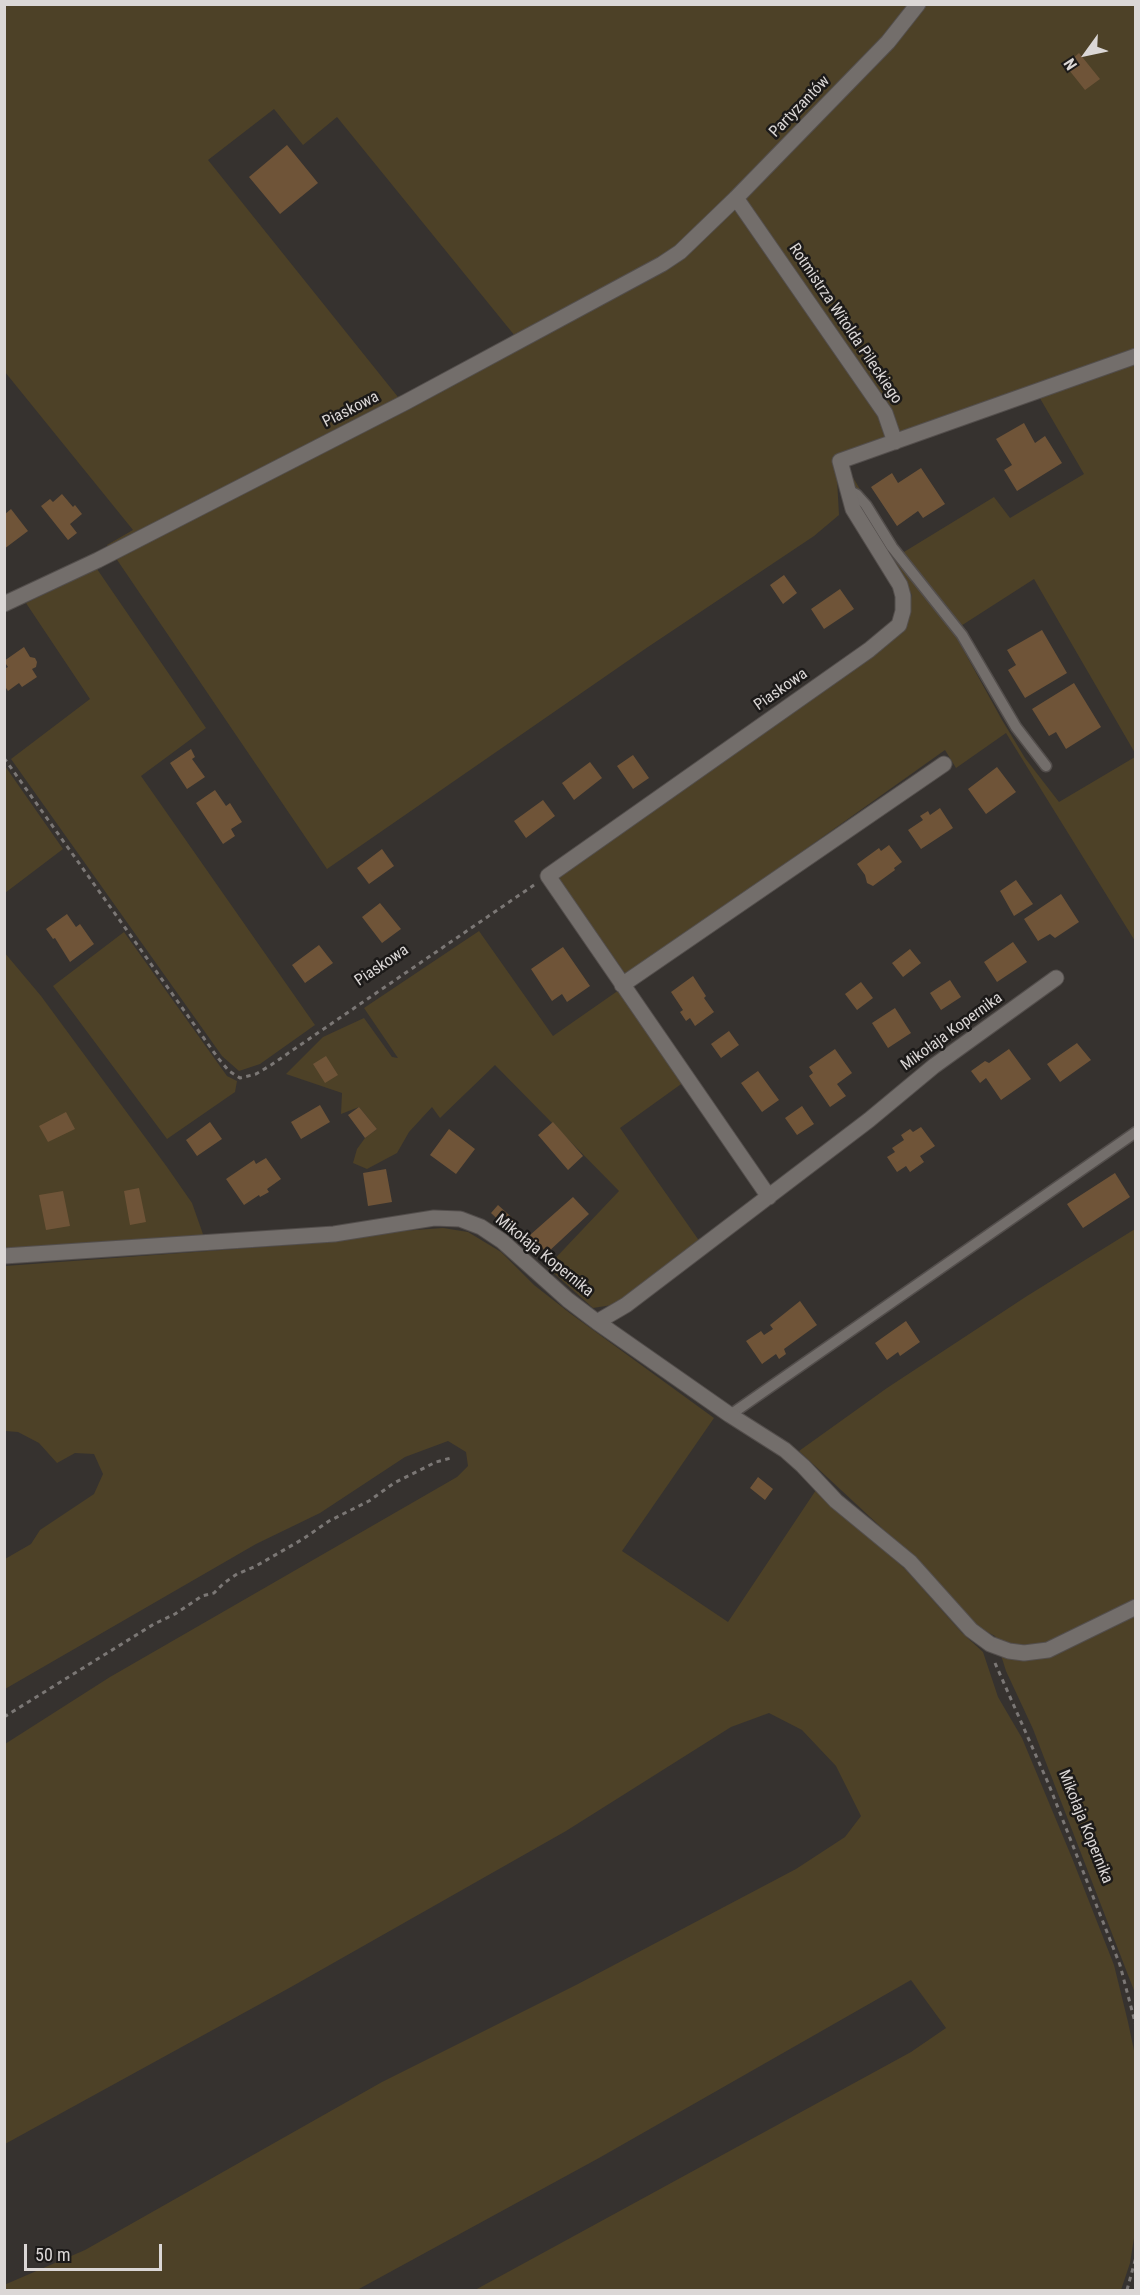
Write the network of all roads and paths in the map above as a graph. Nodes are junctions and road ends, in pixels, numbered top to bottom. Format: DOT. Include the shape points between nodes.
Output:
graph roads {
  1 [pos="918,4"];
  2 [pos="736,198"];
  3 [pos="703,231"];
  4 [pos="1136,356"];
  5 [pos="895,442"];
  6 [pos="846,489"];
  7 [pos="4,604"];
  8 [pos="4,758"];
  9 [pos="944,764"];
  10 [pos="1046,766"];
  11 [pos="548,876"];
  12 [pos="1056,978"];
  13 [pos="622,985"];
  14 [pos="1136,1132"];
  15 [pos="768,1197"];
  16 [pos="4,1256"];
  17 [pos="597,1322"];
  18 [pos="730,1415"];
  19 [pos="451,1458"];
  20 [pos="1136,1607"];
  21 [pos="990,1644"];
  22 [pos="4,1717"];
  23 [pos="1136,2026"];
  24 [pos="1136,2257"];
  25 [pos="1127,2290"];
  1 -- 2 [label="street, Partyzantów" via="888,42"];
  2 -- 3 [label="street, Partyzantów"];
  2 -- 5 [label="street, Rotmistrza Witolda Pileckiego" via="885,413"];
  3 -- 7 [label="street, Piaskowa" via="663,264 406,402"];
  4 -- 5 [label="street"];
  5 -- 6 [label="street, Piaskowa" via="840,461"];
  6 -- 10 [label="lane" via="866,505 892,547 962,634 1010,718"];
  6 -- 11 [label="street, Piaskowa" via="858,519 900,585 903,611 899,625 869,651"];
  8 -- 11 [label="path, Piaskowa" via="218,1058 240,1078 271,1065"];
  9 -- 13 [label="street"];
  11 -- 13 [label="street"];
  12 -- 15 [label="street, Mikołaja Kopernika" via="934,1066"];
  13 -- 15 [label="street"];
  14 -- 18 [label="lane"];
  15 -- 17 [label="street, Mikołaja Kopernika" via="626,1305"];
  16 -- 17 [label="street, Mikołaja Kopernika" via="334,1234 434,1218 460,1219 502,1241"];
  17 -- 18 [label="street"];
  18 -- 21 [label="street" via="764,1435 803,1466 836,1501 910,1562 971,1630"];
  19 -- 22 [label="path" via="394,1483"];
  20 -- 21 [label="street" via="1048,1650 1024,1653"];
  21 -- 23 [label="path, Mikołaja Kopernika" via="1120,1965"];
  24 -- 25 [label="path"];
}
